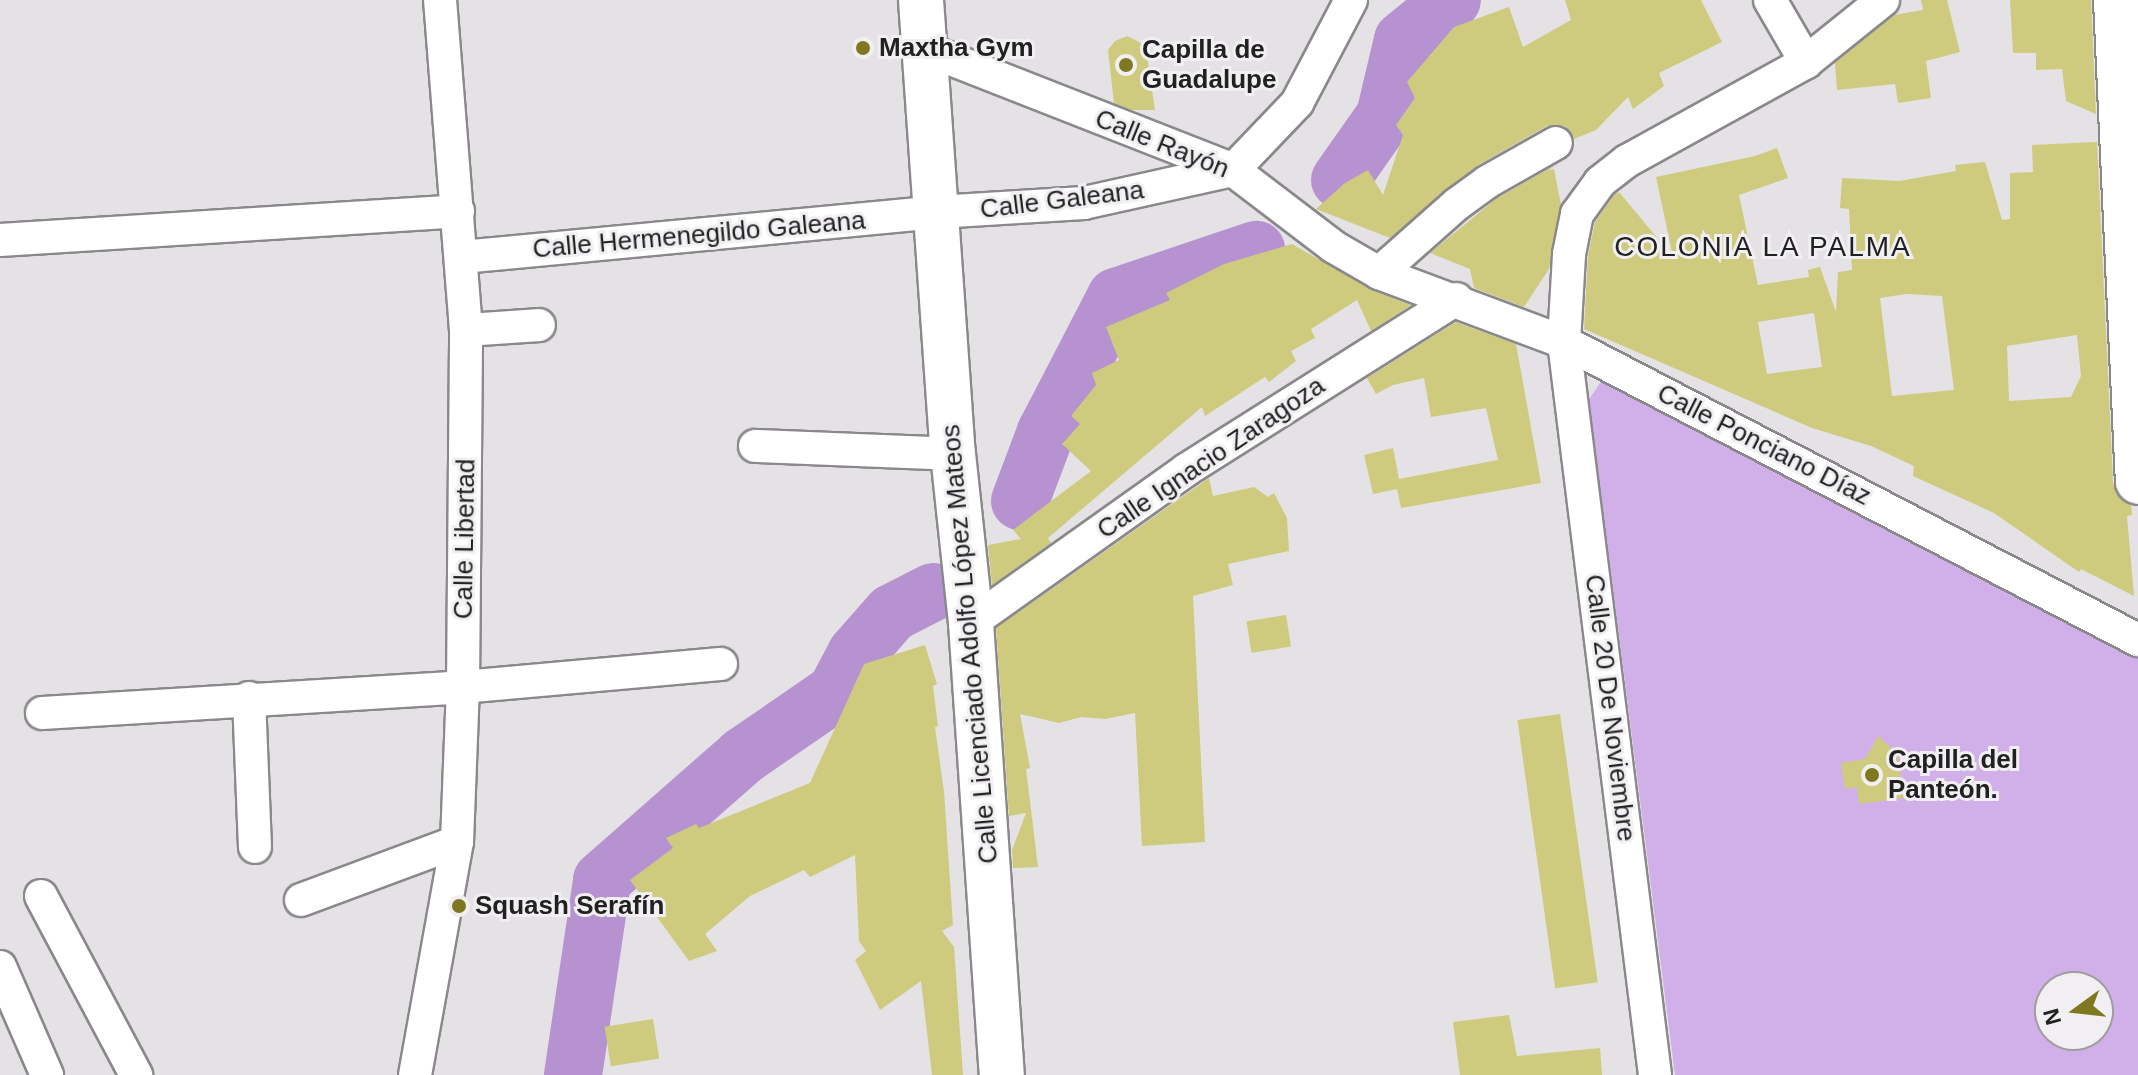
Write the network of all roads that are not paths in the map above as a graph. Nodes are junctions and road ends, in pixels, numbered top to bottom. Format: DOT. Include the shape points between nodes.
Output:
graph roads {
  1 [pos="440,0"];
  2 [pos="921,0"];
  3 [pos="1351,0"];
  4 [pos="1770,0"];
  5 [pos="1883,0"];
  6 [pos="2116,0"];
  7 [pos="925,49"];
  8 [pos="1806,62"];
  9 [pos="1556,143"];
  10 [pos="1233,170"];
  11 [pos="458,211"];
  12 [pos="937,212"];
  13 [pos="0,240"];
  14 [pos="462,257"];
  15 [pos="1379,273"];
  16 [pos="1456,299"];
  17 [pos="539,325"];
  18 [pos="466,330"];
  19 [pos="1564,342"];
  20 [pos="755,446"];
  21 [pos="953,454"];
  22 [pos="2138,481"];
  23 [pos="971,623"];
  24 [pos="2138,640"];
  25 [pos="721,664"];
  26 [pos="463,687"];
  27 [pos="249,698"];
  28 [pos="42,713"];
  29 [pos="457,842"];
  30 [pos="255,847"];
  31 [pos="41,896"];
  32 [pos="301,900"];
  33 [pos="0,967"];
  34 [pos="47,1075"];
  35 [pos="136,1075"];
  36 [pos="415,1075"];
  37 [pos="1002,1075"];
  38 [pos="1655,1075"];
  1 -- 11 [label="street, Calle Libertad"];
  2 -- 7 [label="main road, Calle Licenciado Adolfo López Mateos"];
  3 -- 10 [label="street" via="1297,103"];
  4 -- 8 [label="street"];
  5 -- 8 [label="street"];
  6 -- 22 [label="main road"];
  7 -- 10 [label="street, Calle Rayón"];
  7 -- 12 [label="main road, Calle Licenciado Adolfo López Mateos"];
  8 -- 19 [label="street" via="1627,161 1600,182 1574,227"];
  9 -- 15 [label="street" via="1457,204"];
  10 -- 12 [label="street, Calle Galeana" via="1084,203"];
  10 -- 15 [label="street, Calle Rayón" via="1334,247"];
  11 -- 13 [label="street"];
  11 -- 14 [label="street, Calle Libertad"];
  12 -- 14 [label="street, Calle Hermenegildo Galeana"];
  12 -- 21 [label="main road, Calle Licenciado Adolfo López Mateos"];
  14 -- 18 [label="street, Calle Libertad"];
  15 -- 16 [label="street, Calle Ponciano Díaz"];
  16 -- 19 [label="street, Calle Ponciano Díaz"];
  16 -- 23 [label="street, Calle Ignacio Zaragoza" via="1186,470"];
  17 -- 18 [label="street"];
  18 -- 26 [label="street, Calle Libertad"];
  19 -- 24 [label="street, Calle Ponciano Díaz"];
  19 -- 38 [label="street, Calle 20 De Noviembre"];
  20 -- 21 [label="street"];
  21 -- 23 [label="main road, Calle Licenciado Adolfo López Mateos"];
  23 -- 37 [label="main road, Calle Licenciado Adolfo López Mateos"];
  25 -- 26 [label="street"];
  26 -- 27 [label="street"];
  26 -- 29 [label="street, Calle Libertad"];
  27 -- 28 [label="street"];
  27 -- 30 [label="street"];
  29 -- 32 [label="street"];
  29 -- 36 [label="street, Calle Libertad"];
  31 -- 35 [label="street"];
  33 -- 34 [label="street"];
}
